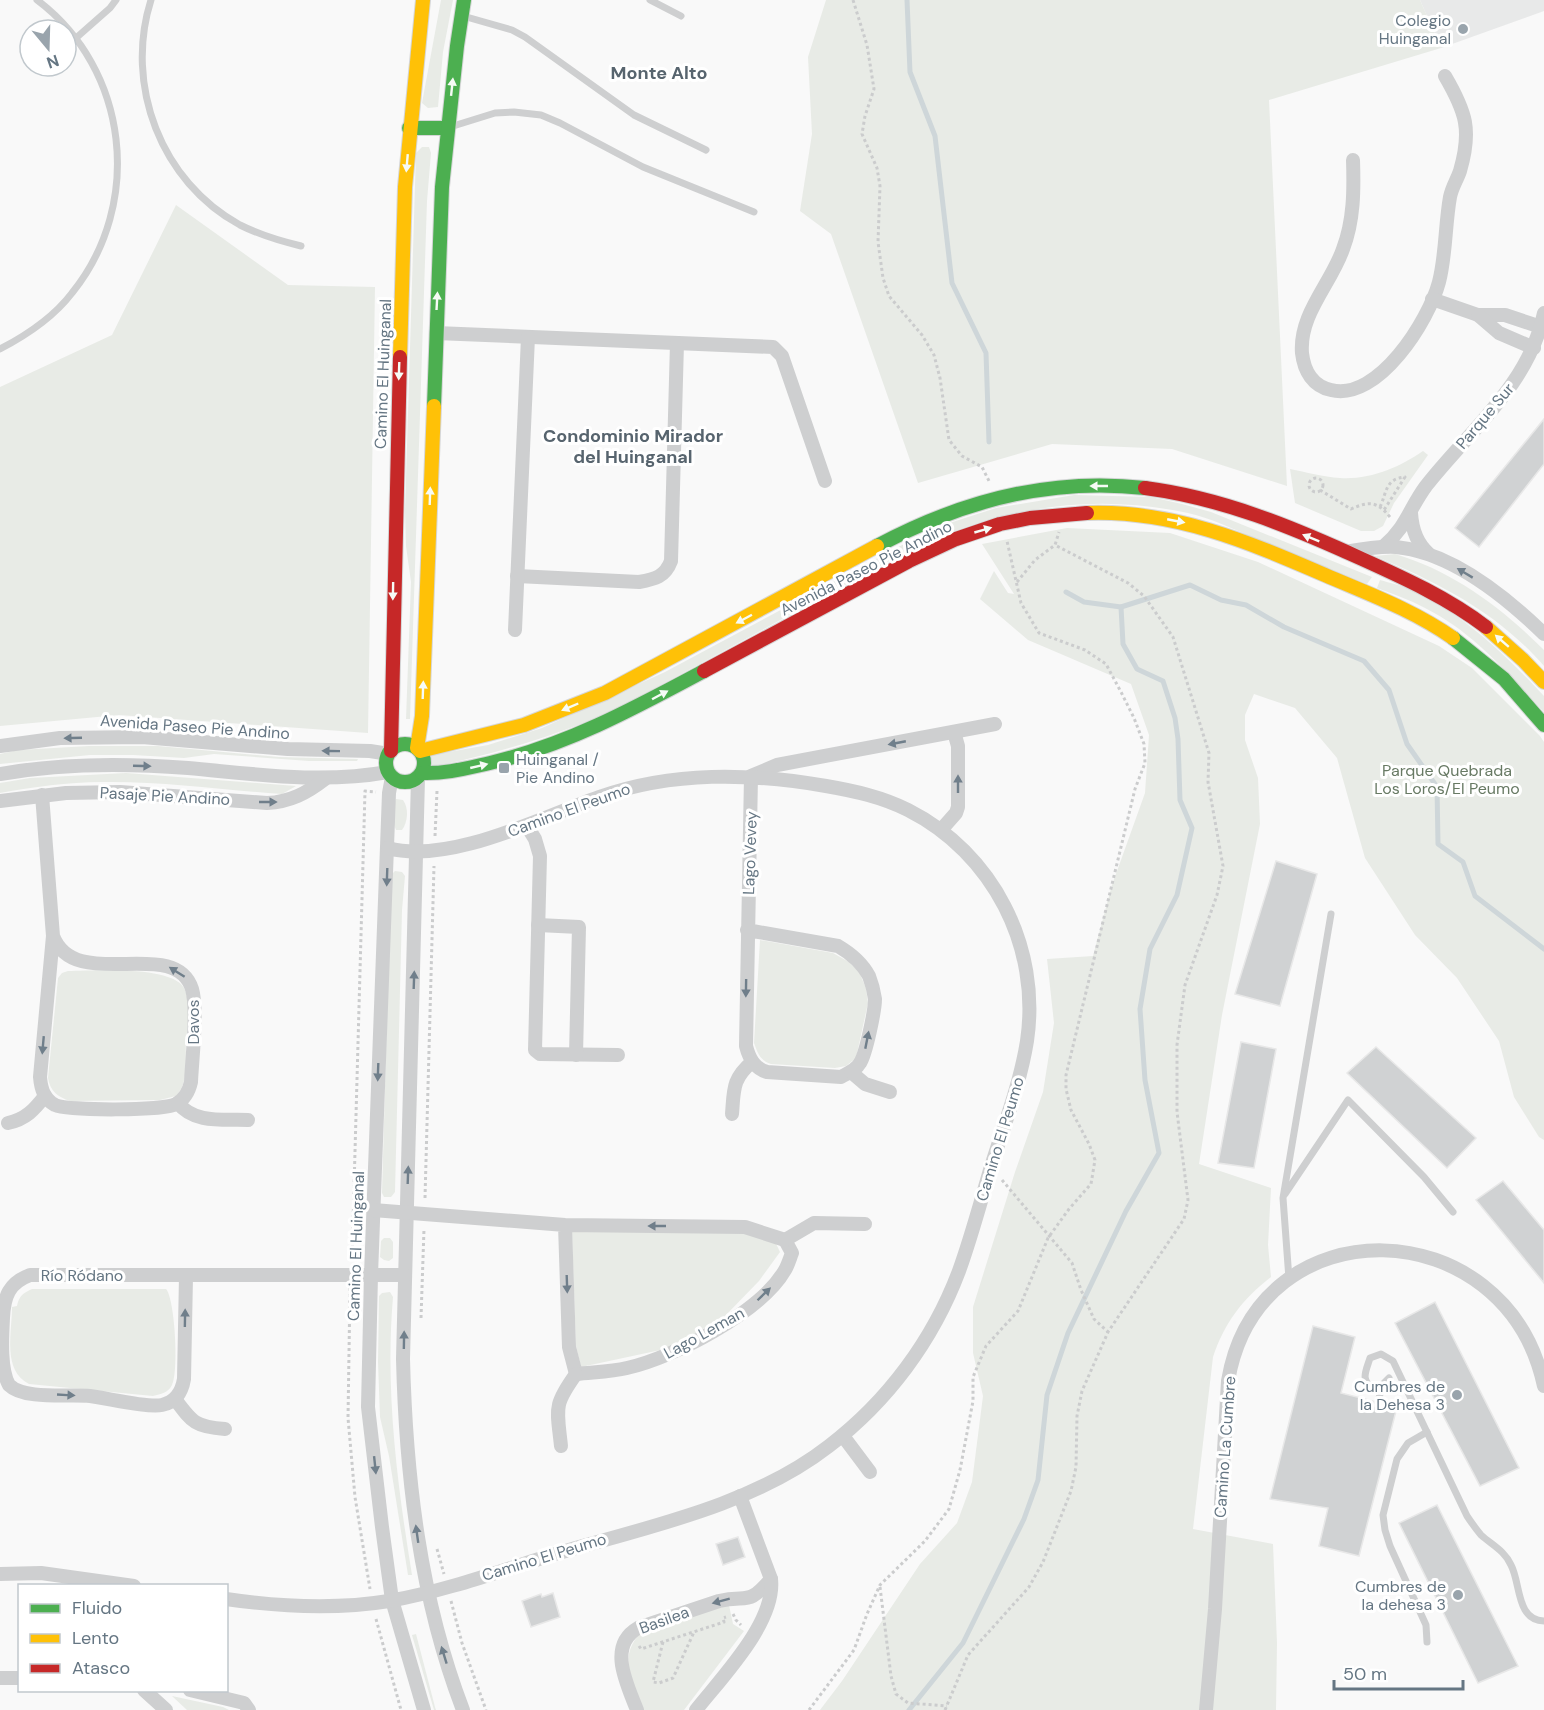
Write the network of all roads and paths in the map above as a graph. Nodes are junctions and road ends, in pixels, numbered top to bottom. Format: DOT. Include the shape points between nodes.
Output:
graph roads {
  1 [pos="37,0"];
  2 [pos="116,0"];
  3 [pos="152,0"];
  4 [pos="423,0"];
  5 [pos="464,0"];
  6 [pos="650,0"];
  7 [pos="853,0"];
  8 [pos="461,15"];
  9 [pos="681,16"];
  10 [pos="58,18"];
  11 [pos="78,36"];
  12 [pos="78,41"];
  13 [pos="1445,76"];
  14 [pos="410,128"];
  15 [pos="448,128"];
  16 [pos="706,150"];
  17 [pos="1353,159"];
  18 [pos="754,212"];
  19 [pos="301,246"];
  20 [pos="1432,299"];
  21 [pos="1478,315"];
  22 [pos="1543,320"];
  23 [pos="436,333"];
  24 [pos="528,337"];
  25 [pos="677,343"];
  26 [pos="1534,348"];
  27 [pos="0,349"];
  28 [pos="825,481"];
  29 [pos="1320,490"];
  30 [pos="996,497"];
  31 [pos="1382,508"];
  32 [pos="1412,512"];
  33 [pos="1391,518"];
  34 [pos="1059,532"];
  35 [pos="1007,540"];
  36 [pos="1055,545"];
  37 [pos="1384,546"];
  38 [pos="1346,552"];
  39 [pos="1431,555"];
  40 [pos="517,576"];
  41 [pos="1017,582"];
  42 [pos="515,630"];
  43 [pos="1544,634"];
  44 [pos="1544,682"];
  45 [pos="995,724"];
  46 [pos="1544,725"];
  47 [pos="954,732"];
  48 [pos="0,746"];
  49 [pos="419,750"];
  50 [pos="390,752"];
  51 [pos="0,774"];
  52 [pos="390,775"];
  53 [pos="420,776"];
  54 [pos="751,777"];
  55 [pos="325,779"];
  56 [pos="365,791"];
  57 [pos="437,791"];
  58 [pos="42,795"];
  59 [pos="0,801"];
  60 [pos="527,826"];
  61 [pos="941,830"];
  62 [pos="388,848"];
  63 [pos="434,849"];
  64 [pos="418,852"];
  65 [pos="1332,914"];
  66 [pos="538,926"];
  67 [pos="747,930"];
  68 [pos="52,936"];
  69 [pos="78,962"];
  70 [pos="48,986"];
  71 [pos="576,1055"];
  72 [pos="618,1055"];
  73 [pos="752,1062"];
  74 [pos="851,1072"];
  75 [pos="890,1092"];
  76 [pos="45,1096"];
  77 [pos="178,1103"];
  78 [pos="732,1114"];
  79 [pos="248,1120"];
  80 [pos="8,1123"];
  81 [pos="991,1167"];
  82 [pos="1283,1198"];
  83 [pos="373,1210"];
  84 [pos="407,1212"];
  85 [pos="1453,1212"];
  86 [pos="424,1213"];
  87 [pos="865,1224"];
  88 [pos="565,1225"];
  89 [pos="1048,1238"];
  90 [pos="785,1240"];
  91 [pos="350,1275"];
  92 [pos="370,1275"];
  93 [pos="405,1275"];
  94 [pos="186,1276"];
  95 [pos="1289,1280"];
  96 [pos="421,1320"];
  97 [pos="1107,1332"];
  98 [pos="576,1374"];
  99 [pos="1389,1378"];
  100 [pos="1544,1386"];
  101 [pos="5,1388"];
  102 [pos="1378,1388"];
  103 [pos="175,1399"];
  104 [pos="1378,1402"];
  105 [pos="225,1429"];
  106 [pos="1427,1432"];
  107 [pos="843,1436"];
  108 [pos="561,1446"];
  109 [pos="870,1472"];
  110 [pos="740,1496"];
  111 [pos="436,1545"];
  112 [pos="0,1574"];
  113 [pos="771,1579"];
  114 [pos="120,1584"];
  115 [pos="880,1585"];
  116 [pos="447,1587"];
  117 [pos="428,1592"];
  118 [pos="730,1598"];
  119 [pos="228,1599"];
  120 [pos="392,1600"];
  121 [pos="372,1603"];
  122 [pos="733,1614"];
  123 [pos="1544,1621"];
  124 [pos="694,1632"];
  125 [pos="756,1632"];
  126 [pos="629,1634"];
  127 [pos="663,1642"];
  128 [pos="1427,1642"];
  129 [pos="0,1678"];
  130 [pos="18,1678"];
  131 [pos="146,1692"];
  132 [pos="198,1692"];
  133 [pos="946,1708"];
  134 [pos="166,1710"];
  135 [pos="249,1710"];
  136 [pos="401,1710"];
  137 [pos="424,1710"];
  138 [pos="463,1710"];
  139 [pos="486,1710"];
  140 [pos="637,1710"];
  141 [pos="696,1710"];
  142 [pos="809,1710"];
  143 [pos="1206,1710"];
  1 -- 10 [label="lane"];
  2 -- 11 [label="lane"];
  3 -- 19 [label="lane" via="142,44 143,76 148,108 164,148 189,184 221,213 259,234"];
  4 -- 14 [label="street, Camino El Huinganal"];
  5 -- 8 [label="street"];
  6 -- 9 [label="lane"];
  7 -- 30 [label="path" via="867,45 874,89 862,134 880,186 878,242 883,278 889,296 934,355 949,440 962,456 982,467"];
  15 -- 8 [label="street, one-way"];
  8 -- 16 [label="lane" via="525,37 634,115"];
  12 -- 27 [label="lane" via="100,77 114,121 119,166 113,212 97,256 71,294 38,326"];
  13 -- 20 [label="street" via="1463,110 1466,131 1462,162 1449,201 1440,278"];
  14 -- 15 [label="street"];
  14 -- 50 [label="street, Camino El Huinganal, one-way" via="405,187"];
  15 -- 18 [label="lane" via="495,112 541,115 643,167"];
  23 -- 15 [label="street, one-way"];
  17 -- 20 [label="street" via="1353,206 1348,234 1303,334 1302,356 1312,379 1335,391 1353,390 1367,383 1403,348"];
  20 -- 21 [label="street"];
  21 -- 22 [label="street"];
  21 -- 26 [label="street" via="1499,333"];
  22 -- 26 [label="street, Parque Sur"];
  23 -- 24 [label="street"];
  49 -- 23 [label="street, one-way"];
  24 -- 25 [label="street"];
  24 -- 40 [label="street"];
  25 -- 28 [label="street" via="773,347 782,356"];
  25 -- 40 [label="street" via="671,561 667,572 639,582"];
  26 -- 32 [label="street, Parque Sur" via="1513,384 1427,485"];
  29 -- 29 [label="path" via="1321,480 1312,478 1310,488"];
  29 -- 31 [label="path" via="1351,509 1363,503"];
  38 -- 30 [label="street, Avenida Paseo Pie Andino, one-way" via="1219,502 1158,490 1063,487"];
  30 -- 49 [label="street, Avenida Paseo Pie Andino, one-way" via="900,534 604,693 524,725"];
  31 -- 31 [label="path" via="1405,477 1398,478 1384,491"];
  31 -- 33 [label="path"];
  32 -- 37 [label="street, Parque Sur"];
  32 -- 39 [label="street" via="1416,537"];
  34 -- 36 [label="path"];
  35 -- 41 [label="path"];
  36 -- 41 [label="path" via="1035,560"];
  36 -- 97 [label="path" via="1128,584 1144,597 1173,637 1209,753 1209,782 1223,866 1217,895 1185,986 1177,1046 1177,1112 1188,1200 1184,1219"];
  37 -- 38 [label="street"];
  37 -- 39 [label="street"];
  44 -- 38 [label="street, Avenida Paseo Pie Andino, one-way" via="1502,640 1463,610"];
  43 -- 39 [label="street, one-way" via="1484,585"];
  40 -- 42 [label="street"];
  41 -- 89 [label="path" via="1021,603 1039,633 1085,650 1106,664 1144,744 1144,763 1066,1075 1071,1110 1095,1160 1091,1184"];
  45 -- 47 [label="street, Camino El Peumo"];
  53 -- 46 [label="street, Avenida Paseo Pie Andino, one-way" via="491,763 550,746 621,716 894,569 972,533 1027,519 1078,513 1136,515 1207,528 1395,605 1447,633 1482,660"];
  47 -- 54 [label="street, Camino El Peumo, one-way" via="777,765"];
  61 -- 47 [label="street, one-way" via="958,807 958,746"];
  50 -- 48 [label="street, Avenida Paseo Pie Andino, one-way" via="288,749 142,737 60,738"];
  49 -- 50 [label="street" via="407,744"];
  49 -- 53 [label="street" via="425,765"];
  50 -- 52 [label="street" via="386,763"];
  51 -- 55 [label="street, one-way" via="122,765"];
  52 -- 53 [label="street" via="405,783"];
  52 -- 55 [label="street"];
  52 -- 62 [label="street, Camino El Huinganal"];
  53 -- 64 [label="street"];
  54 -- 60 [label="street, Camino El Peumo" via="697,777 642,785 595,798"];
  54 -- 61 [label="street, Camino El Peumo" via="810,783 873,796 911,811"];
  54 -- 67 [label="street, Lago Vevey"];
  58 -- 55 [label="street, Pasaje Pie Andino, one-way" via="120,792 267,803 300,796"];
  56 -- 91 [label="path"];
  57 -- 63 [label="path"];
  58 -- 59 [label="street, Pasaje Pie Andino"];
  58 -- 68 [label="street"];
  60 -- 63 [label="street, Camino El Peumo" via="477,842"];
  60 -- 66 [label="street" via="540,856"];
  61 -- 81 [label="street, Camino El Peumo" via="971,857 996,891 1017,931 1027,965 1027,1040"];
  62 -- 64 [label="street, Camino El Peumo"];
  62 -- 83 [label="street, Camino El Huinganal, one-way"];
  63 -- 64 [label="street, Camino El Peumo"];
  63 -- 86 [label="path"];
  84 -- 64 [label="street, one-way"];
  65 -- 82 [label="lane"];
  66 -- 71 [label="street" via="535,1050 540,1054"];
  66 -- 71 [label="street" via="579,927"];
  67 -- 73 [label="street, Lago Vevey, one-way" via="746,1046"];
  74 -- 67 [label="street, one-way" via="864,1054 873,1009 868,975 838,946"];
  68 -- 69 [label="street" via="64,955"];
  68 -- 70 [label="street"];
  69 -- 70 [label="street" via="62,968"];
  77 -- 69 [label="street, Davos, one-way" via="192,1082 194,1000 188,981 167,966"];
  70 -- 76 [label="street, one-way" via="40,1077"];
  71 -- 72 [label="street"];
  73 -- 74 [label="street" via="767,1072 841,1077"];
  73 -- 78 [label="street" via="735,1081"];
  74 -- 75 [label="street" via="865,1084"];
  76 -- 77 [label="street" via="56,1105 70,1108 161,1108"];
  76 -- 80 [label="street" via="32,1113"];
  77 -- 79 [label="street" via="194,1116"];
  81 -- 89 [label="path"];
  81 -- 107 [label="street, Camino El Peumo" via="963,1260 937,1319 891,1388"];
  82 -- 85 [label="lane" via="1348,1100"];
  82 -- 95 [label="lane"];
  83 -- 84 [label="street"];
  83 -- 92 [label="street, Camino El Huinganal"];
  84 -- 86 [label="street"];
  84 -- 93 [label="street"];
  86 -- 88 [label="street"];
  86 -- 96 [label="path"];
  87 -- 90 [label="street" via="814,1223"];
  90 -- 88 [label="street, one-way" via="745,1227"];
  88 -- 98 [label="street, one-way" via="569,1347"];
  89 -- 97 [label="path" via="1072,1263 1094,1319"];
  89 -- 115 [label="path" via="1018,1311 987,1346 973,1377 960,1470 949,1509 925,1541"];
  98 -- 90 [label="street, Lago Leman, one-way" via="627,1368 672,1354 729,1322 753,1305 786,1269 792,1253"];
  91 -- 92 [label="street, Río Ródano"];
  91 -- 94 [label="street, Río Ródano"];
  91 -- 121 [label="path" via="348,1418 355,1497"];
  92 -- 93 [label="street, Río Ródano"];
  92 -- 120 [label="street, Camino El Huinganal, one-way" via="368,1407"];
  117 -- 93 [label="street, one-way" via="405,1430"];
  94 -- 101 [label="street, Río Ródano" via="21,1278 9,1289 4,1304 1,1359"];
  103 -- 94 [label="street, one-way" via="184,1379"];
  95 -- 100 [label="street, Camino La Cumbre" via="1328,1260 1361,1251 1399,1250 1448,1263 1482,1283 1512,1314 1532,1347"];
  95 -- 143 [label="street, Camino La Cumbre" via="1252,1317 1231,1366"];
  97 -- 133 [label="path" via="1082,1391 1071,1491 1043,1562 1029,1587 968,1655"];
  98 -- 108 [label="street" via="558,1403"];
  99 -- 102 [label="lane"];
  101 -- 103 [label="street, Río Ródano, one-way" via="28,1394 90,1396 155,1405"];
  102 -- 104 [label="lane"];
  102 -- 106 [label="lane" via="1366,1384 1364,1377 1370,1358 1381,1353 1393,1361"];
  103 -- 105 [label="street" via="197,1425"];
  106 -- 123 [label="lane" via="1473,1524 1510,1562 1525,1612"];
  106 -- 128 [label="lane" via="1408,1443 1397,1459 1383,1515 1390,1546 1426,1625"];
  107 -- 109 [label="street"];
  107 -- 110 [label="street, Camino El Peumo" via="796,1468"];
  110 -- 113 [label="street"];
  110 -- 116 [label="street, Camino El Peumo"];
  111 -- 116 [label="path"];
  112 -- 114 [label="street" via="41,1573"];
  113 -- 118 [label="street, Basilea" via="754,1596"];
  113 -- 125 [label="street" via="771,1601"];
  115 -- 133 [label="path" via="896,1694 908,1703"];
  115 -- 142 [label="path" via="854,1650"];
  116 -- 117 [label="street, Camino El Peumo"];
  116 -- 139 [label="path"];
  117 -- 120 [label="street, Camino El Peumo"];
  138 -- 117 [label="street, one-way"];
  118 -- 122 [label="path"];
  118 -- 126 [label="street, Basilea, one-way"];
  119 -- 121 [label="street, Camino El Peumo" via="313,1607"];
  120 -- 121 [label="street, Camino El Peumo"];
  120 -- 137 [label="street, Camino El Huinganal"];
  121 -- 136 [label="path"];
  122 -- 124 [label="path" via="723,1618 724,1622"];
  122 -- 125 [label="path" via="744,1627"];
  124 -- 127 [label="path"];
  124 -- 127 [label="path" via="673,1678 653,1682"];
  125 -- 141 [label="street"];
  126 -- 127 [label="path" via="641,1648"];
  126 -- 140 [label="street, Basilea" via="621,1660"];
  129 -- 130 [label="street"];
  131 -- 134 [label="street"];
  132 -- 135 [label="street" via="244,1703"];
}
